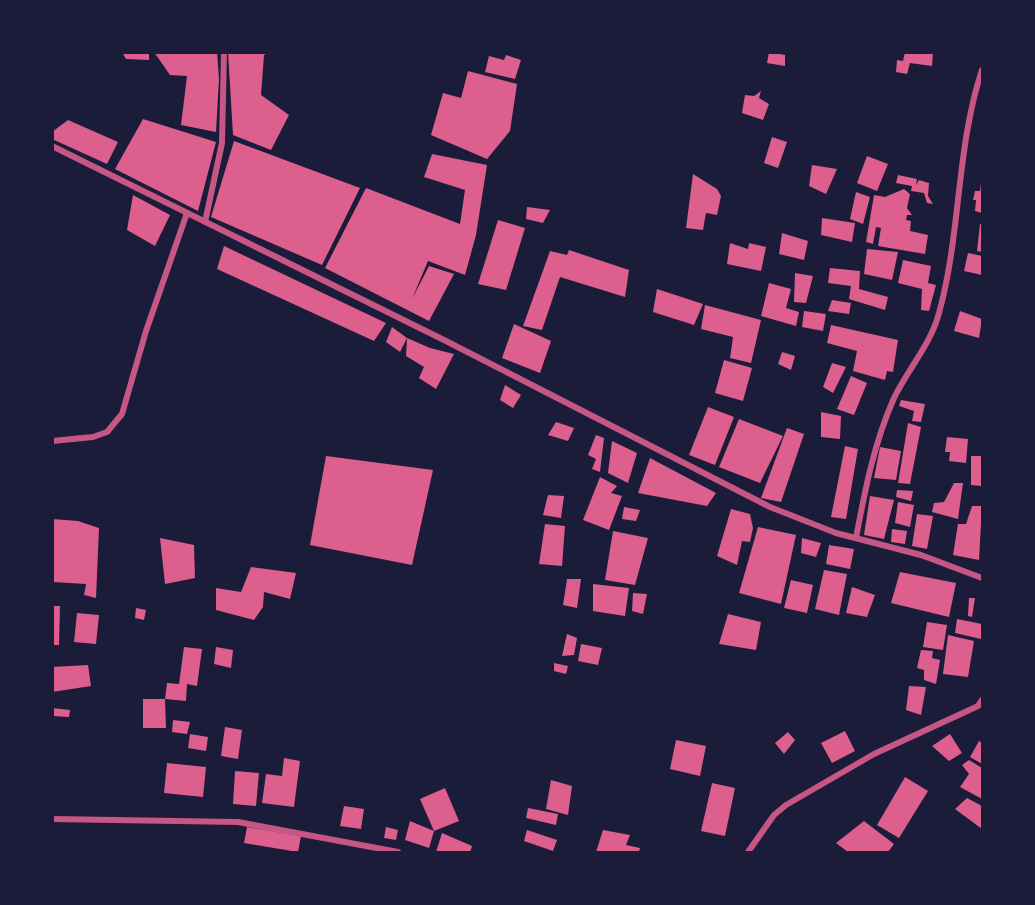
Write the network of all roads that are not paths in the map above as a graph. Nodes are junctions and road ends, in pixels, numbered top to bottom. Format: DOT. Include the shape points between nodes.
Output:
graph roads {
  1 [pos="224,52"];
  2 [pos="982,70"];
  3 [pos="52,146"];
  4 [pos="187,213"];
  5 [pos="205,222"];
  6 [pos="52,441"];
  7 [pos="856,538"];
  8 [pos="982,578"];
  9 [pos="981,705"];
  10 [pos="52,819"];
  11 [pos="398,852"];
  12 [pos="748,852"];
  1 -- 5 [label="street" via="222,143"];
  2 -- 7 [label="street" via="972,100 939,315 895,397 869,465"];
  3 -- 4 [label="street"];
  4 -- 5 [label="street"];
  4 -- 6 [label="street" via="122,414 107,432"];
  5 -- 7 [label="street" via="770,507"];
  7 -- 8 [label="street" via="921,555"];
  9 -- 12 [label="street" via="874,754 786,805 774,815"];
  10 -- 11 [label="street" via="238,822"];
}
